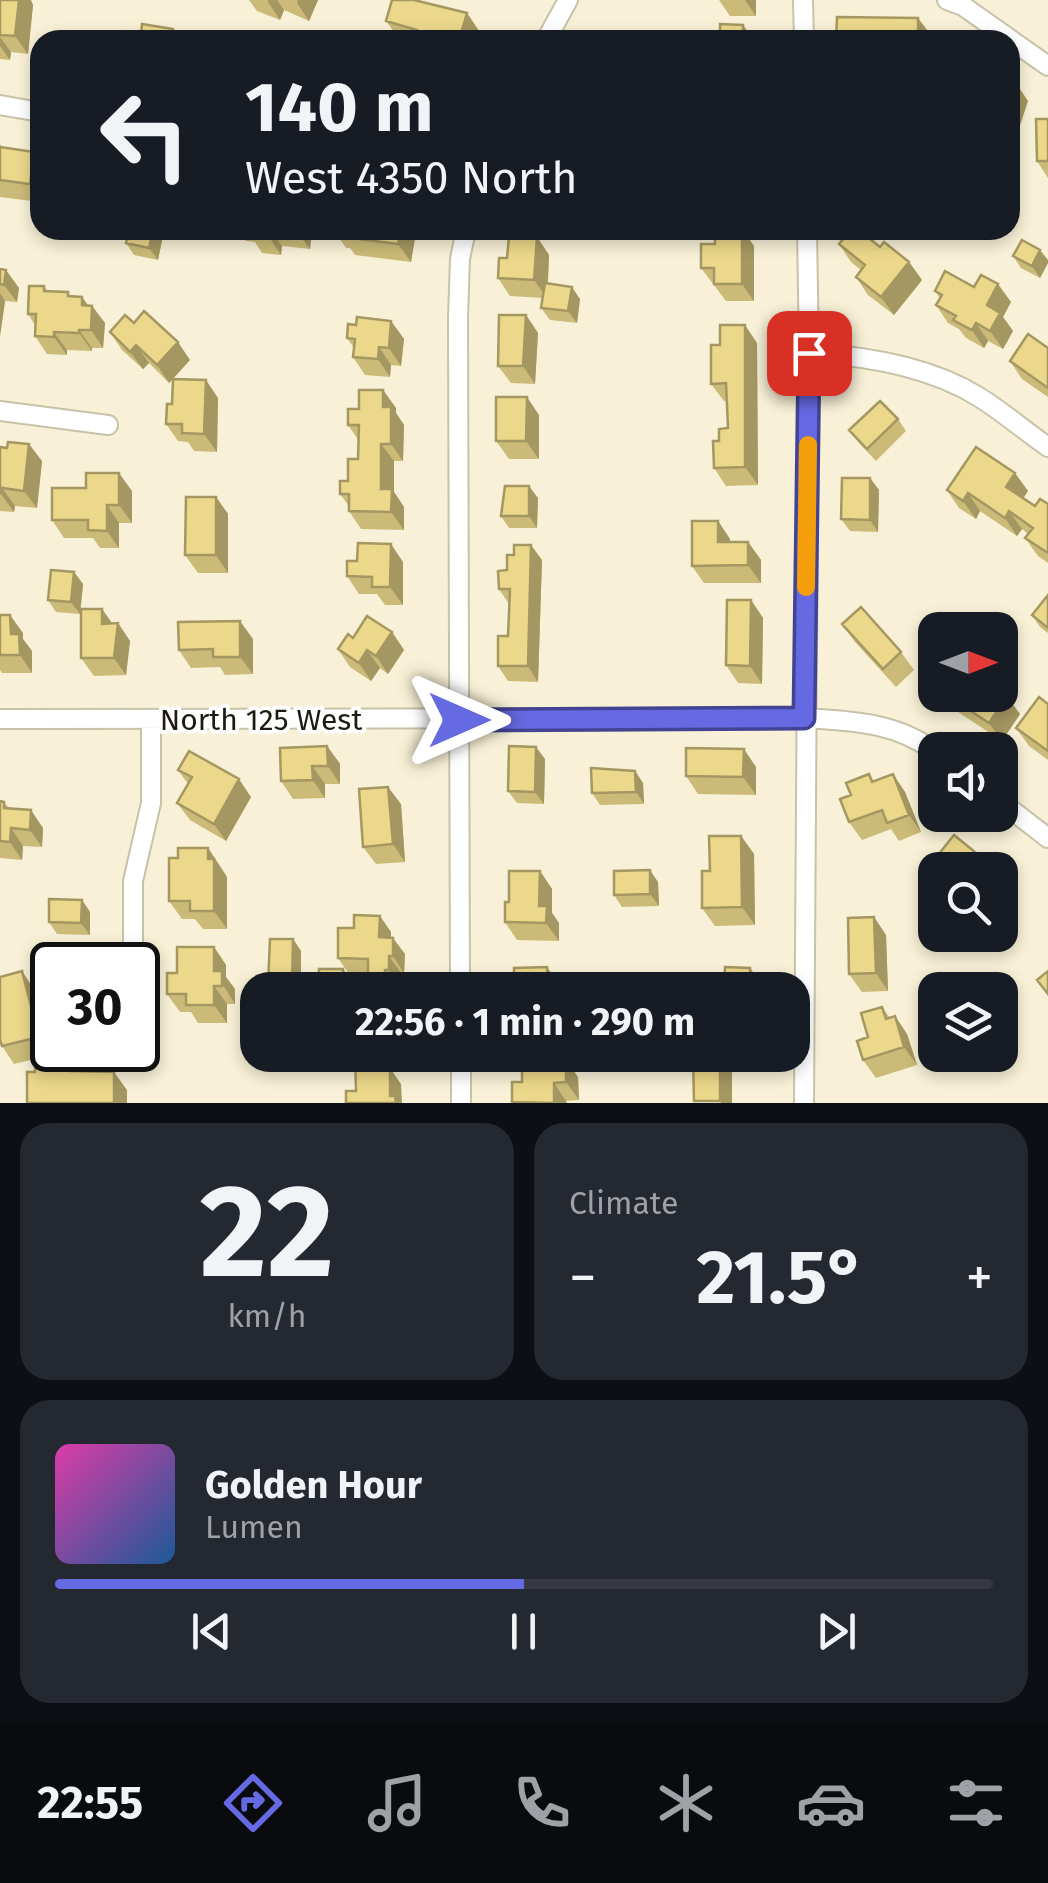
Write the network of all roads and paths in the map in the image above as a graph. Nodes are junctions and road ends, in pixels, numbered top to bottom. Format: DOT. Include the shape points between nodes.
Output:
graph roads {
  1 [pos="803,0"];
  2 [pos="947,0"];
  3 [pos="561,2"];
  4 [pos="550,30"];
  5 [pos="804,30"];
  6 [pos="997,30"];
  7 [pos="1020,46"];
  8 [pos="1048,66"];
  9 [pos="0,105"];
  10 [pos="30,110"];
  11 [pos="464,240"];
  12 [pos="807,240"];
  13 [pos="809,353"];
  14 [pos="0,412"];
  15 [pos="108,425"];
  16 [pos="1048,448"];
  17 [pos="804,718"];
  18 [pos="0,719"];
  19 [pos="151,720"];
  20 [pos="459,720"];
  21 [pos="918,742"];
  22 [pos="1018,815"];
  23 [pos="1048,838"];
  24 [pos="132,942"];
  25 [pos="460,972"];
  26 [pos="460,1072"];
  27 [pos="461,1103"];
  28 [pos="804,1103"];
  1 -- 5 [label="street"];
  2 -- 6 [label="street"];
  3 -- 4 [label="street"];
  7 -- 8 [label="street"];
  9 -- 10 [label="street"];
  11 -- 20 [label="street" via="458,318"];
  12 -- 13 [label="street"];
  13 -- 16 [label="street" via="855,355 918,370 977,396"];
  13 -- 17 [label="street"];
  14 -- 15 [label="street"];
  17 -- 20 [label="street, North 125 West"];
  17 -- 21 [label="street, North 125 West" via="862,722"];
  17 -- 28 [label="street"];
  18 -- 19 [label="street, North 125 West"];
  19 -- 20 [label="street, North 125 West"];
  19 -- 24 [label="street" via="150,803 133,880"];
  20 -- 25 [label="street"];
  22 -- 23 [label="street"];
  26 -- 27 [label="street"];
}
